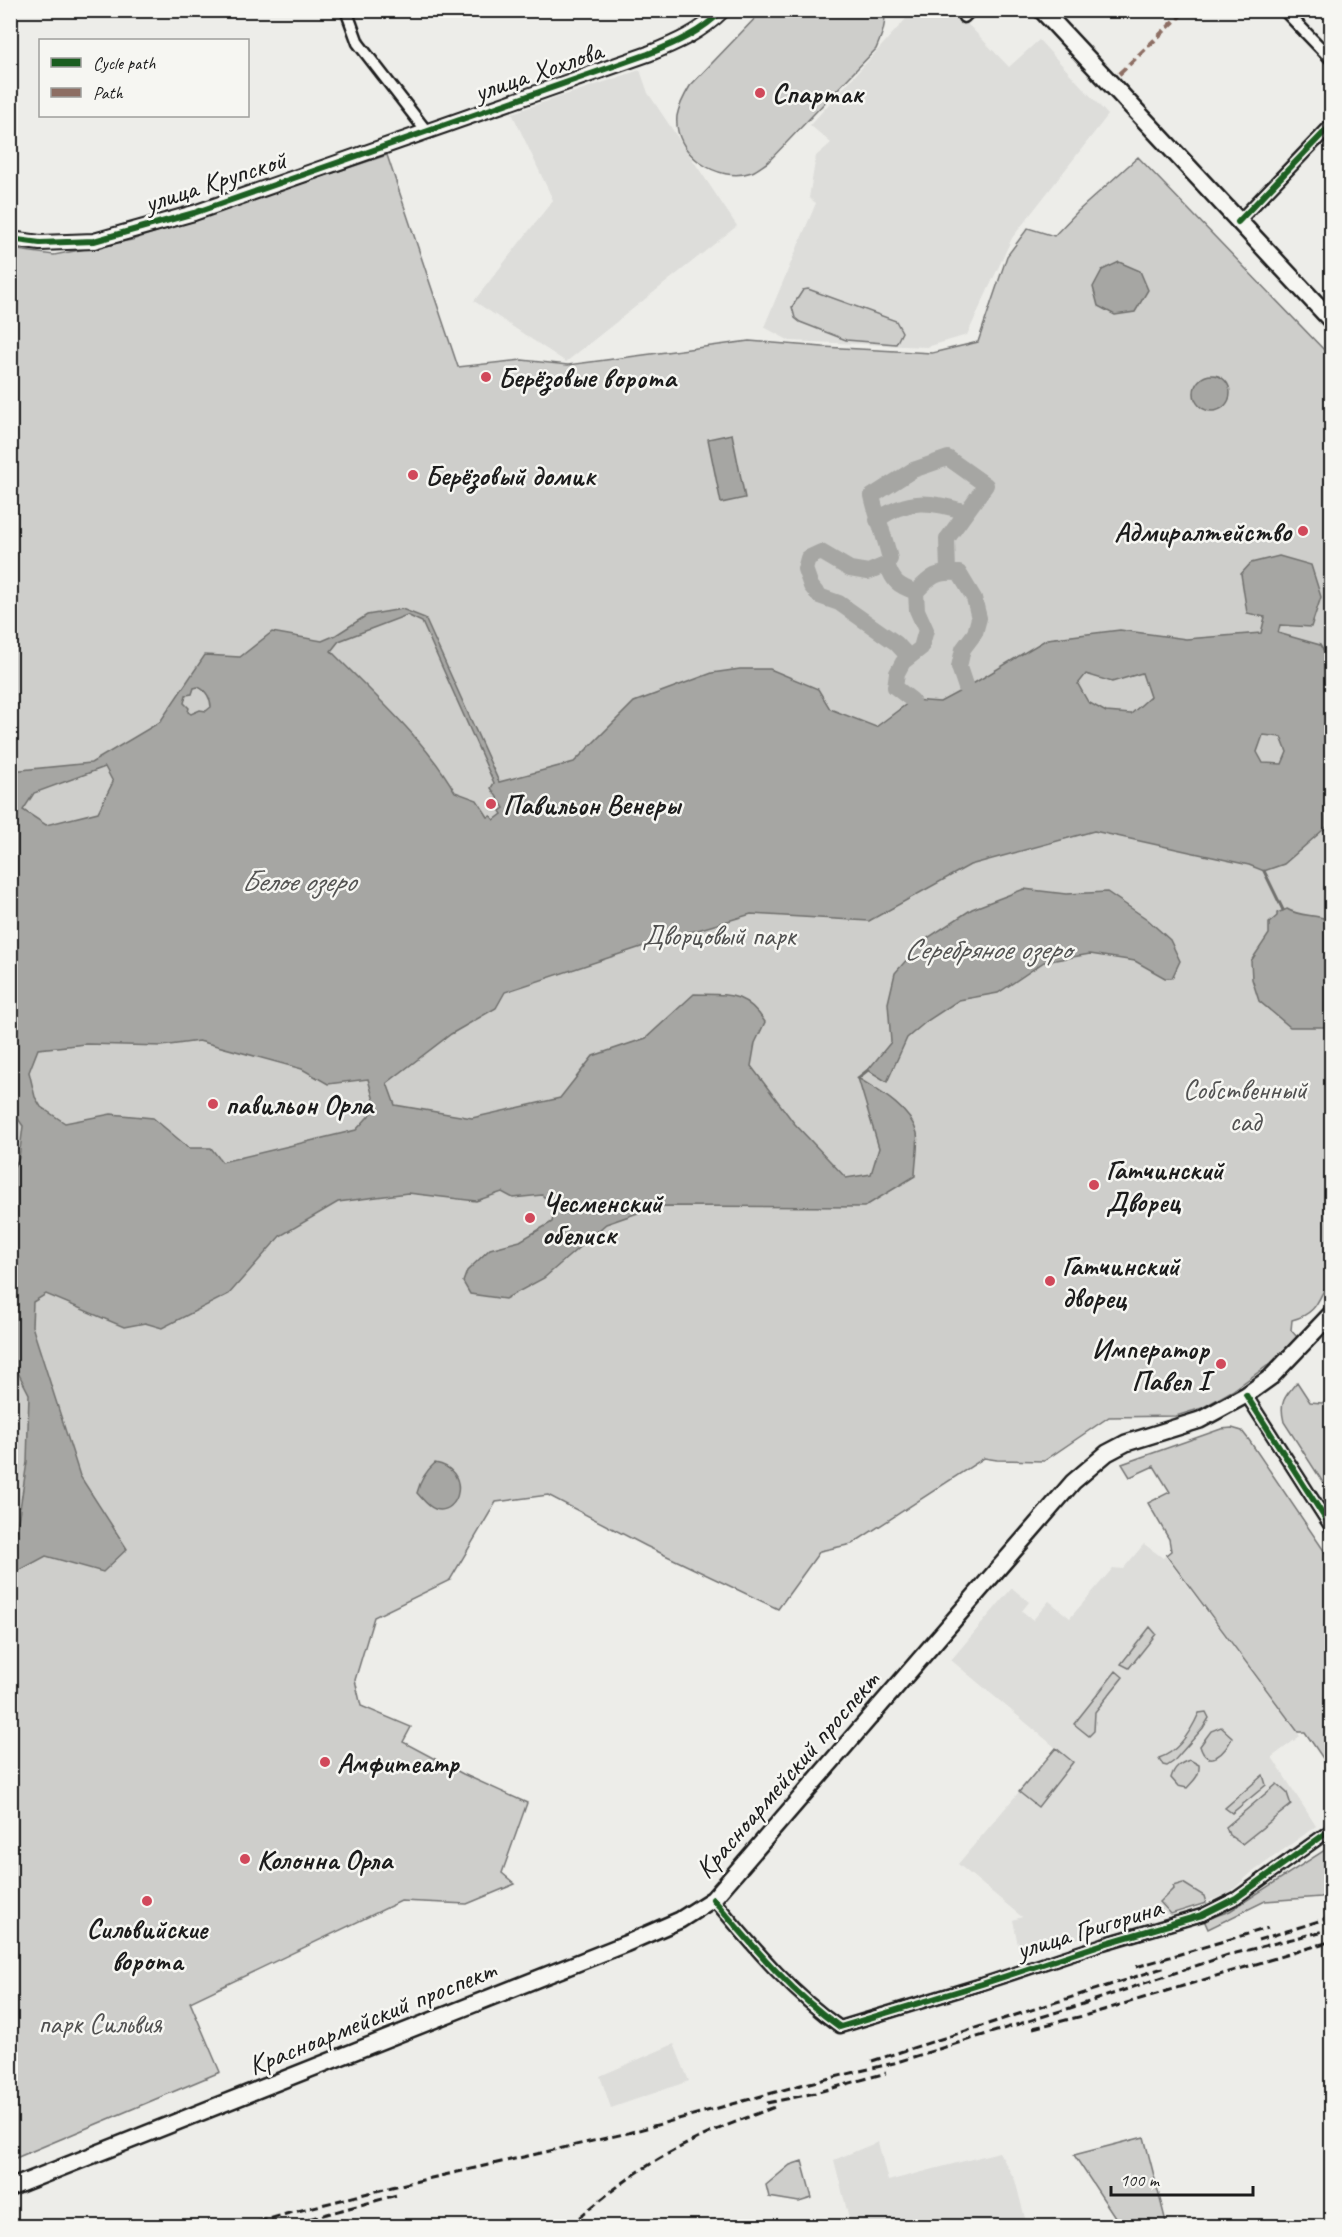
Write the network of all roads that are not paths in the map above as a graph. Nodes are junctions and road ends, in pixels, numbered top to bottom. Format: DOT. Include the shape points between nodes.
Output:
graph roads {
  1 [pos="346,10"];
  2 [pos="723,10"];
  3 [pos="1042,10"];
  4 [pos="1284,10"];
  5 [pos="1332,60"];
  6 [pos="1332,124"];
  7 [pos="427,132"];
  8 [pos="1238,222"];
  9 [pos="10,239"];
  10 [pos="1332,321"];
  11 [pos="1332,1312"];
  12 [pos="1246,1395"];
  13 [pos="1332,1529"];
  14 [pos="1332,1829"];
  15 [pos="713,1899"];
  16 [pos="10,2188"];
  1 -- 7 [label="street" via="358,43"];
  2 -- 7 [label="street, улица Хохлова" via="702,29 672,45"];
  3 -- 8 [label="main road"];
  4 -- 5 [label="street"];
  6 -- 8 [label="street"];
  7 -- 9 [label="street, улица Крупской" via="194,213 94,241 40,243"];
  8 -- 10 [label="main road"];
  11 -- 12 [label="main road, Красноармейский проспект" via="1271,1377"];
  12 -- 13 [label="street"];
  12 -- 15 [label="main road, Красноармейский проспект" via="1200,1419 1126,1443 1107,1453 1073,1482"];
  14 -- 15 [label="street, улица Григорина" via="1236,1898 1202,1914 840,2027 789,1985"];
  15 -- 16 [label="main road, Красноармейский проспект" via="680,1920 624,1944"];
}
